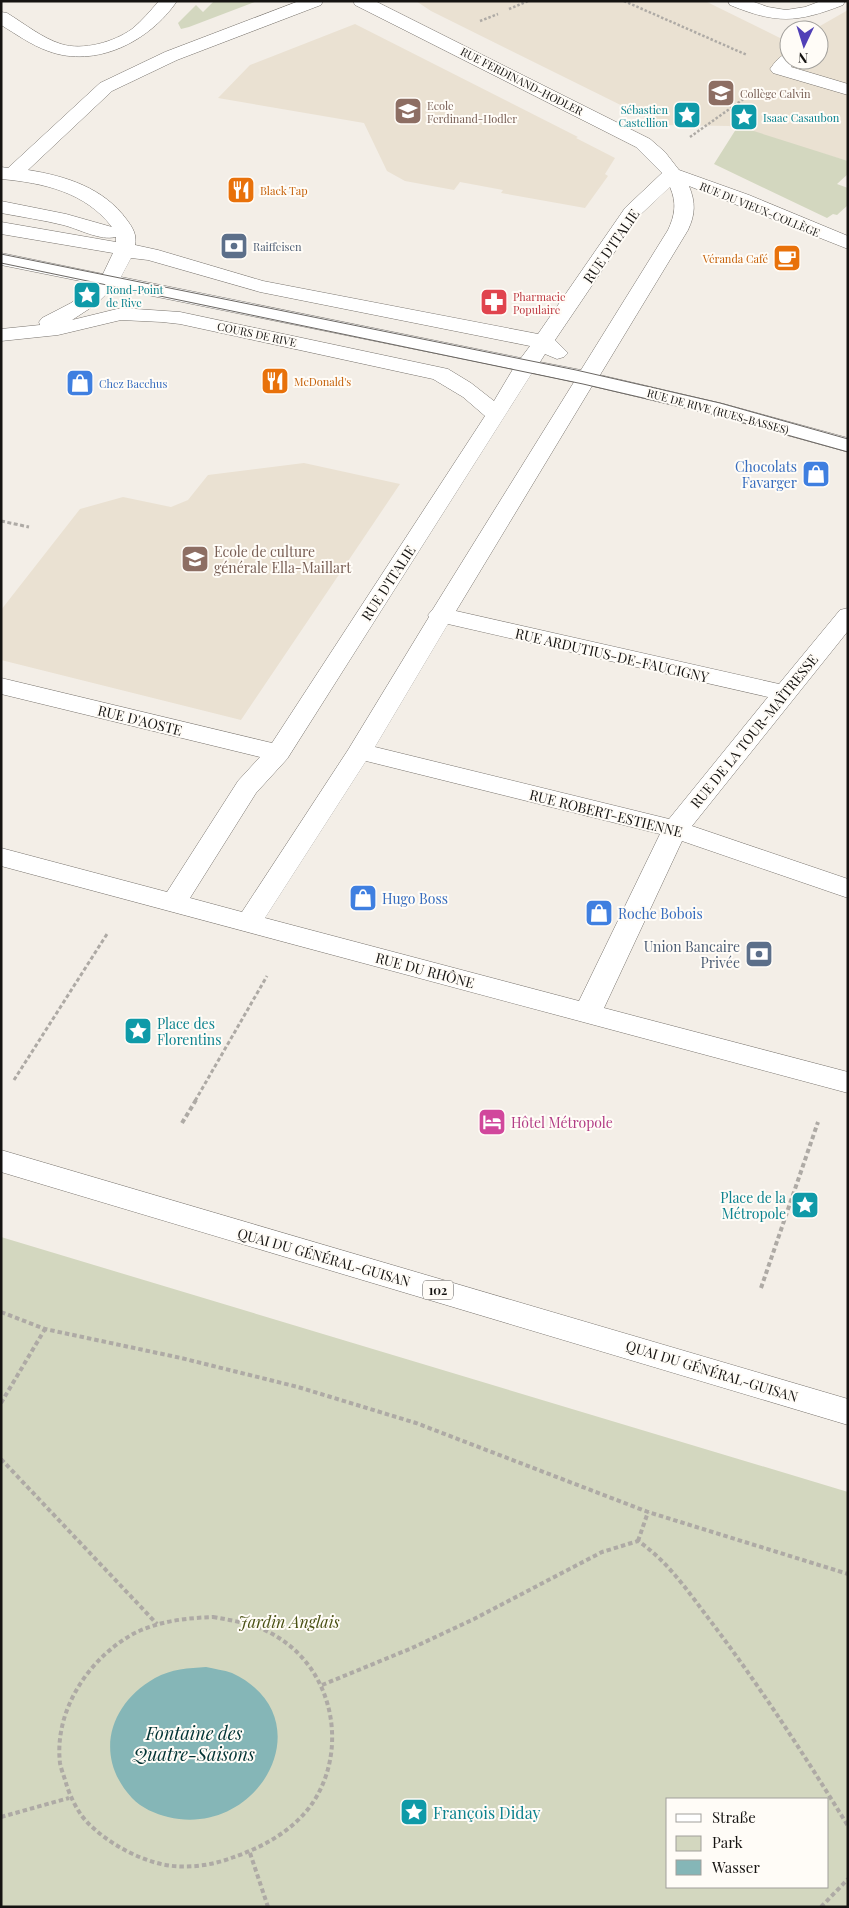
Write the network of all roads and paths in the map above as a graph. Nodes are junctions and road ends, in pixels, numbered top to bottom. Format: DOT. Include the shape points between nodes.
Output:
graph roads {
  1 [pos="168,1"];
  2 [pos="315,1"];
  3 [pos="361,1"];
  4 [pos="403,1"];
  5 [pos="528,1"];
  6 [pos="624,1"];
  7 [pos="736,1"];
  8 [pos="837,1"];
  9 [pos="510,9"];
  10 [pos="498,14"];
  11 [pos="1,17"];
  12 [pos="781,20"];
  13 [pos="795,20"];
  14 [pos="473,24"];
  15 [pos="426,33"];
  16 [pos="100,48"];
  17 [pos="171,56"];
  18 [pos="779,61"];
  19 [pos="801,70"];
  20 [pos="848,90"];
  21 [pos="753,93"];
  22 [pos="687,138"];
  23 [pos="7,174"];
  24 [pos="673,174"];
  25 [pos="1,207"];
  26 [pos="1,228"];
  27 [pos="848,243"];
  28 [pos="125,244"];
  29 [pos="1,258"];
  30 [pos="109,280"];
  31 [pos="2,335"];
  32 [pos="544,342"];
  33 [pos="527,366"];
  34 [pos="587,378"];
  35 [pos="496,415"];
  36 [pos="848,445"];
  37 [pos="1,521"];
  38 [pos="29,527"];
  39 [pos="848,615"];
  40 [pos="440,616"];
  41 [pos="1,686"];
  42 [pos="784,693"];
  43 [pos="360,751"];
  44 [pos="278,753"];
  45 [pos="675,830"];
  46 [pos="1,857"];
  47 [pos="848,889"];
  48 [pos="174,902"];
  49 [pos="249,922"];
  50 [pos="107,934"];
  51 [pos="267,976"];
  52 [pos="587,1013"];
  53 [pos="14,1080"];
  54 [pos="848,1083"];
  55 [pos="818,1122"];
  56 [pos="182,1123"];
  57 [pos="1,1161"];
  58 [pos="761,1288"];
  59 [pos="1,1312"];
  60 [pos="45,1329"];
  61 [pos="1,1403"];
  62 [pos="848,1412"];
  63 [pos="1,1459"];
  64 [pos="648,1512"];
  65 [pos="638,1541"];
  66 [pos="848,1574"];
  67 [pos="156,1624"];
  68 [pos="322,1684"];
  69 [pos="69,1798"];
  70 [pos="1,1817"];
  71 [pos="848,1826"];
  72 [pos="250,1853"];
  73 [pos="848,1879"];
  74 [pos="268,1907"];
  75 [pos="821,1907"];
  1 -- 16 [label="street" via="138,32"];
  2 -- 17 [label="street"];
  3 -- 15 [label="street, RUE FERDINAND-HODLER"];
  4 -- 15 [label="street"];
  5 -- 9 [label="path"];
  6 -- 18 [label="path"];
  7 -- 12 [label="street"];
  8 -- 13 [label="street"];
  10 -- 14 [label="path"];
  11 -- 16 [label="street" via="55,48 85,52"];
  15 -- 24 [label="street, RUE FERDINAND-HODLER" via="638,139 660,157"];
  16 -- 17 [label="street"];
  17 -- 23 [label="street" via="106,87"];
  19 -- 20 [label="street"];
  21 -- 22 [label="path"];
  23 -- 28 [label="street" via="43,179 103,205 115,217"];
  24 -- 27 [label="street, RUE DU VIEUX-COLLÈGE"];
  24 -- 32 [label="street, RUE D'ITALIE" via="632,212"];
  24 -- 34 [label="street" via="684,201 683,221"];
  25 -- 28 [label="street" via="66,220"];
  26 -- 28 [label="street" via="71,242"];
  28 -- 30 [label="street"];
  28 -- 32 [label="street" via="260,286"];
  29 -- 30 [label="street, RUE DE RIVE (RUES-BASSES)"];
  30 -- 31 [label="street" via="92,297 61,317"];
  30 -- 33 [label="street, RUE DE RIVE (RUES-BASSES)"];
  31 -- 35 [label="street, COURS DE RIVE" via="58,329 122,314 180,318 440,374 478,396"];
  32 -- 33 [label="street, RUE D'ITALIE"];
  32 -- 34 [label="street"];
  33 -- 34 [label="street, RUE DE RIVE (RUES-BASSES)"];
  33 -- 35 [label="street, RUE D'ITALIE"];
  34 -- 36 [label="street, RUE DE RIVE (RUES-BASSES)"];
  34 -- 40 [label="street"];
  35 -- 44 [label="street, RUE D'ITALIE"];
  37 -- 38 [label="path"];
  39 -- 42 [label="street, RUE DE LA TOUR-MAÎTRESSE"];
  40 -- 42 [label="street, RUE ARDUTIUS-DE-FAUCIGNY"];
  40 -- 43 [label="street"];
  41 -- 44 [label="street, RUE D'AOSTE"];
  42 -- 45 [label="street, RUE DE LA TOUR-MAÎTRESSE"];
  43 -- 45 [label="street, RUE ROBERT-ESTIENNE"];
  43 -- 49 [label="street"];
  44 -- 48 [label="street, RUE D'ITALIE" via="248,787"];
  45 -- 47 [label="street, RUE ROBERT-ESTIENNE"];
  45 -- 52 [label="street, RUE DE LA TOUR-MAÎTRESSE"];
  46 -- 48 [label="street, RUE DU RHÔNE"];
  48 -- 49 [label="street, RUE DU RHÔNE"];
  49 -- 52 [label="street, RUE DU RHÔNE"];
  50 -- 53 [label="path"];
  51 -- 56 [label="path"];
  52 -- 54 [label="street, RUE DU RHÔNE"];
  55 -- 58 [label="path"];
  57 -- 62 [label="street, QUAI DU GÉNÉRAL-GUISAN / 102"];
  59 -- 60 [label="path"];
  60 -- 61 [label="path"];
  60 -- 64 [label="path" via="181,1358 325,1395 416,1423"];
  63 -- 67 [label="path"];
  64 -- 65 [label="path"];
  64 -- 66 [label="path"];
  65 -- 68 [label="path" via="602,1552 474,1619"];
  65 -- 71 [label="path" via="655,1552 672,1570 742,1660"];
  67 -- 68 [label="path" via="184,1618 213,1617 266,1630 308,1663"];
  67 -- 69 [label="path" via="127,1638 100,1657 80,1682 65,1709 59,1740 60,1769"];
  68 -- 72 [label="path" via="334,1731 332,1756 324,1779 313,1802 295,1823"];
  69 -- 70 [label="path"];
  69 -- 72 [label="path" via="84,1821 105,1841 131,1855 159,1864 197,1865"];
  72 -- 74 [label="path"];
  73 -- 75 [label="path"];
}
